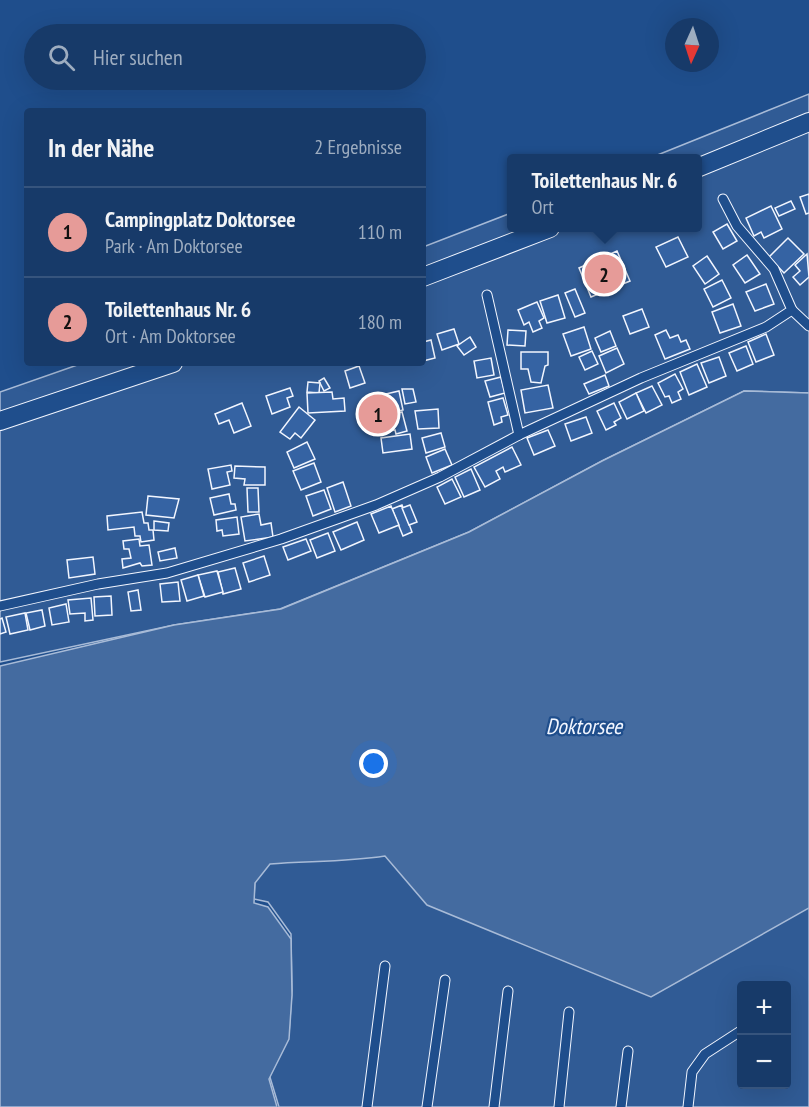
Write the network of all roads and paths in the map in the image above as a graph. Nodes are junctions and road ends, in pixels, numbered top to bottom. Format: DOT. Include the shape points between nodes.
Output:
graph roads {
  1 [pos="809,122"];
  2 [pos="702,166"];
  3 [pos="723,199"];
  4 [pos="540,232"];
  5 [pos="426,276"];
  6 [pos="487,295"];
  7 [pos="792,310"];
  8 [pos="809,326"];
  9 [pos="164,366"];
  10 [pos="0,421"];
  11 [pos="519,435"];
  12 [pos="0,606"];
  13 [pos="385,966"];
  14 [pos="445,980"];
  15 [pos="508,991"];
  16 [pos="569,1012"];
  17 [pos="737,1033"];
  18 [pos="627,1051"];
  19 [pos="368,1107"];
  20 [pos="427,1107"];
  21 [pos="494,1107"];
  22 [pos="559,1107"];
  23 [pos="621,1107"];
  24 [pos="688,1107"];
  1 -- 2 [label="street"];
  3 -- 7 [label="lane" via="737,226 774,269"];
  4 -- 5 [label="street"];
  6 -- 11 [label="lane"];
  7 -- 8 [label="lane"];
  7 -- 11 [label="lane" via="766,327 641,378"];
  9 -- 10 [label="street"];
  11 -- 12 [label="lane" via="376,505 281,539 167,573"];
  13 -- 19 [label="lane"];
  14 -- 20 [label="lane"];
  15 -- 21 [label="lane"];
  16 -- 22 [label="lane"];
  17 -- 24 [label="lane" via="705,1054 692,1072"];
  18 -- 23 [label="lane"];
}
